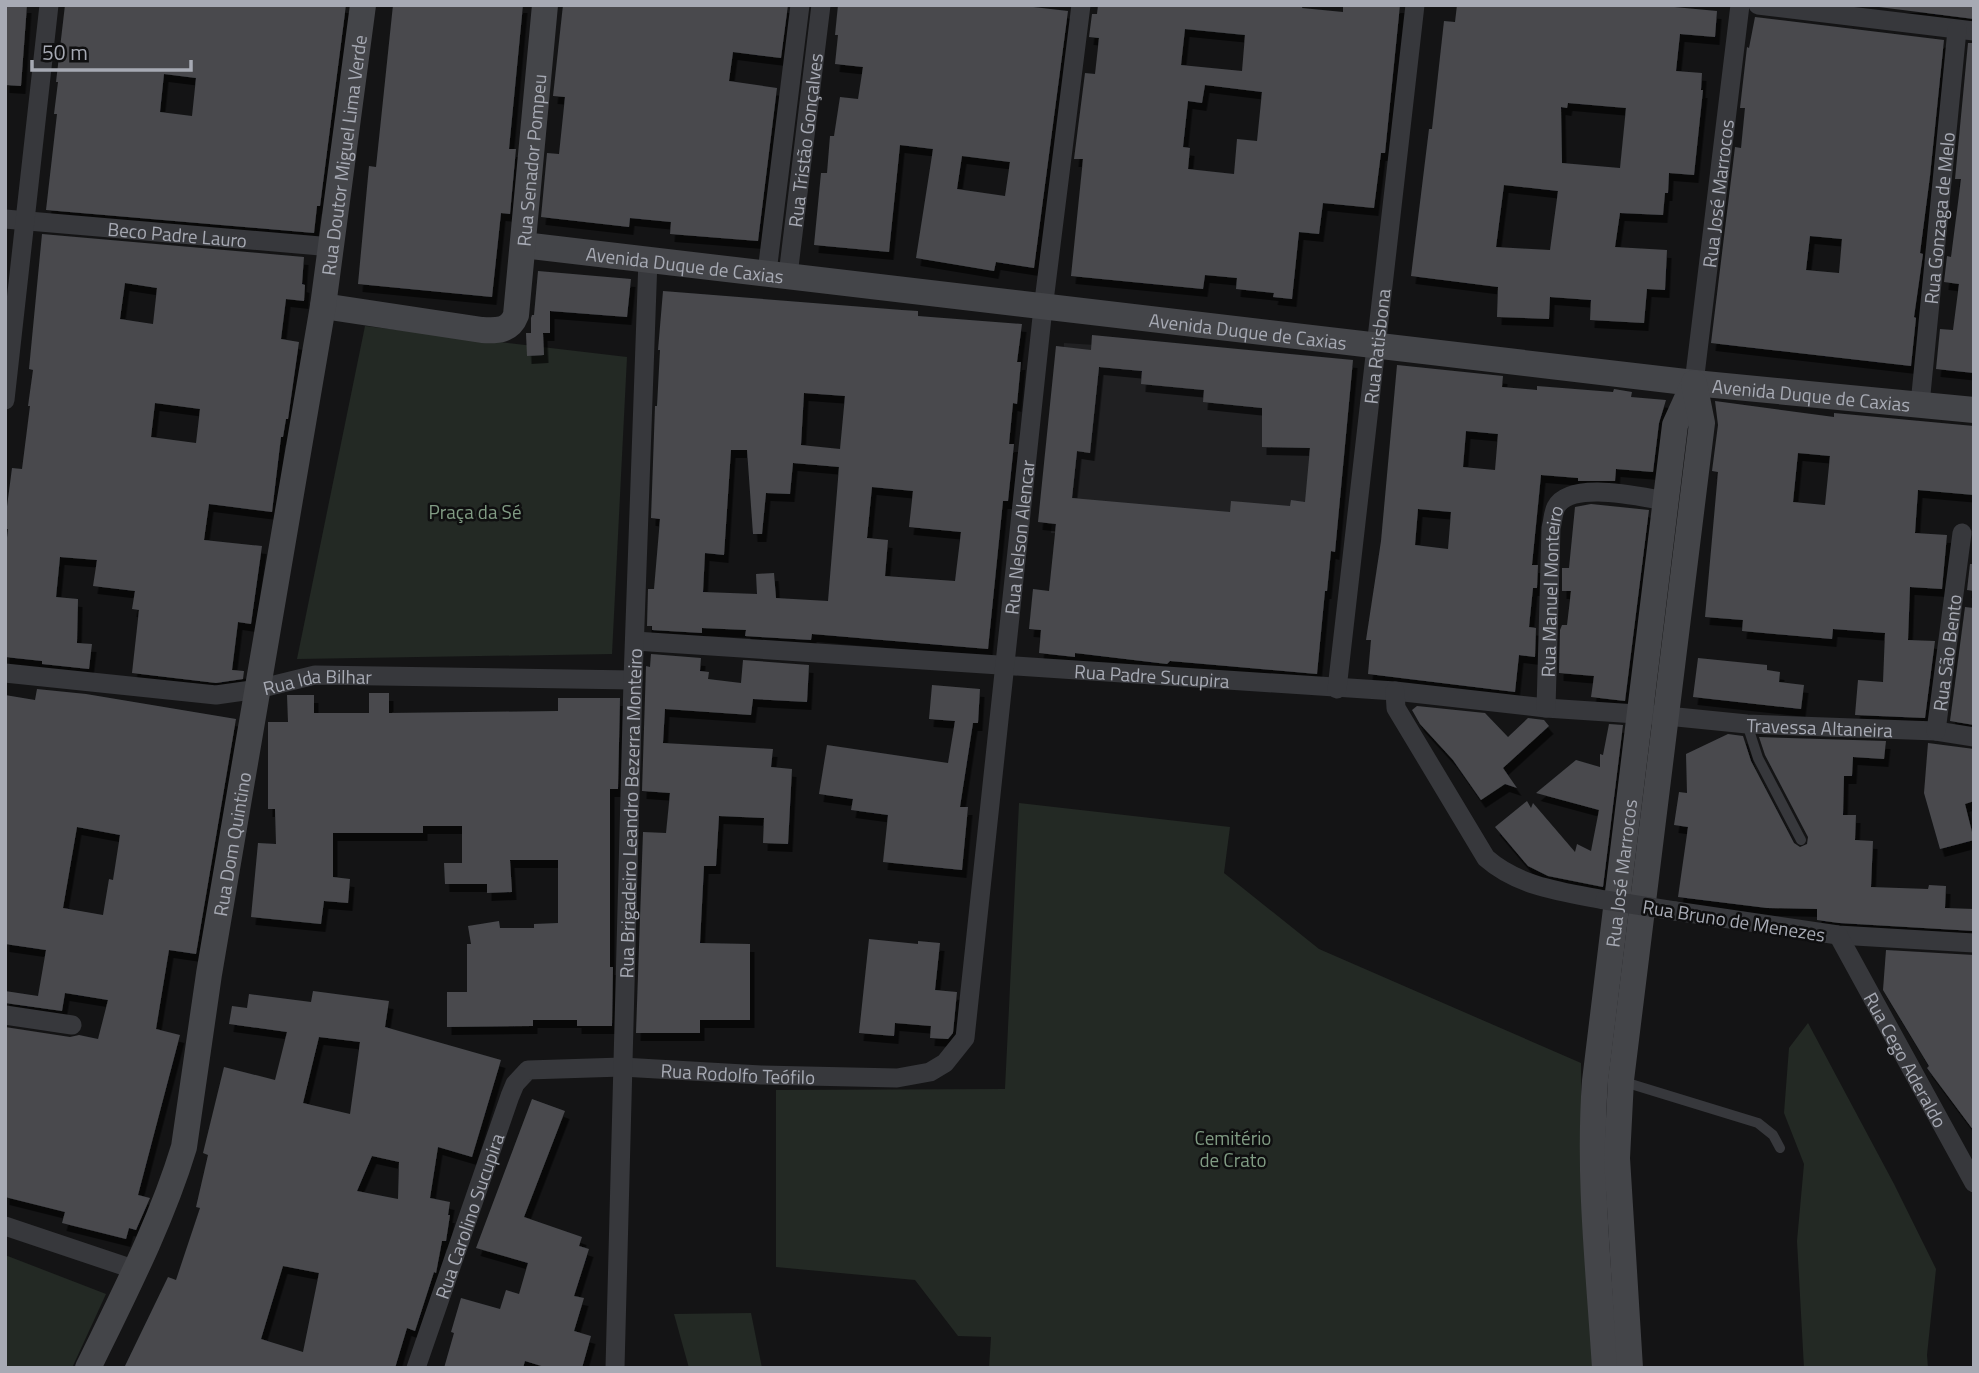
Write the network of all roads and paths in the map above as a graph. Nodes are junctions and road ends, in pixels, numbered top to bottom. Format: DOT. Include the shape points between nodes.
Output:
graph roads {
  1 [pos="49,5"];
  2 [pos="363,5"];
  3 [pos="545,5"];
  4 [pos="800,5"];
  5 [pos="821,5"];
  6 [pos="1081,5"];
  7 [pos="1416,5"];
  8 [pos="1740,5"];
  9 [pos="1758,5"];
  10 [pos="1965,30"];
  11 [pos="15,219"];
  12 [pos="523,245"];
  13 [pos="331,247"];
  14 [pos="648,259"];
  15 [pos="777,274"];
  16 [pos="1043,305"];
  17 [pos="323,306"];
  18 [pos="1376,344"];
  19 [pos="1694,383"];
  20 [pos="5,400"];
  21 [pos="1920,404"];
  22 [pos="1974,410"];
  23 [pos="1666,500"];
  24 [pos="1962,533"];
  25 [pos="635,641"];
  26 [pos="1003,665"];
  27 [pos="5,673"];
  28 [pos="633,680"];
  29 [pos="1337,688"];
  30 [pos="258,689"];
  31 [pos="1395,691"];
  32 [pos="1546,708"];
  33 [pos="1639,714"];
  34 [pos="1667,716"];
  35 [pos="1747,724"];
  36 [pos="1936,731"];
  37 [pos="1974,737"];
  38 [pos="1801,840"];
  39 [pos="1838,936"];
  40 [pos="1974,943"];
  41 [pos="5,1015"];
  42 [pos="72,1025"];
  43 [pos="945,1063"];
  44 [pos="622,1068"];
  45 [pos="528,1070"];
  46 [pos="1621,1080"];
  47 [pos="1780,1148"];
  48 [pos="1974,1183"];
  49 [pos="5,1226"];
  50 [pos="1608,1228"];
  51 [pos="136,1269"];
  52 [pos="88,1368"];
  53 [pos="416,1368"];
  54 [pos="615,1368"];
  55 [pos="1605,1368"];
  56 [pos="1630,1368"];
  1 -- 11 [label="street"];
  2 -- 13 [label="main road, Rua Doutor Miguel Lima Verde"];
  3 -- 12 [label="main road, Rua Senador Pompeu"];
  4 -- 15 [label="street, Rua Tristão Gonçalves"];
  5 -- 15 [label="street, Rua Tristão Gonçalves"];
  6 -- 16 [label="street, Rua Nelson Alencar"];
  7 -- 18 [label="street, Rua Ratisbona"];
  8 -- 19 [label="street, Rua José Marrocos"];
  9 -- 10 [label="street"];
  10 -- 21 [label="street, Rua Gonzaga de Melo"];
  11 -- 13 [label="street, Beco Padre Lauro"];
  11 -- 20 [label="street"];
  12 -- 14 [label="main road, Avenida Duque de Caxias"];
  12 -- 17 [label="main road, Rua Senador Pompeu" via="516,316 509,326 492,331"];
  13 -- 17 [label="main road, Rua Doutor Miguel Lima Verde"];
  14 -- 15 [label="main road, Avenida Duque de Caxias"];
  14 -- 25 [label="street, Rua Brigadeiro Leandro Bezerra Monteiro"];
  15 -- 16 [label="main road, Avenida Duque de Caxias"];
  16 -- 18 [label="main road, Avenida Duque de Caxias"];
  16 -- 26 [label="street, Rua Nelson Alencar"];
  17 -- 30 [label="main road, Rua Dom Quintino"];
  18 -- 19 [label="main road, Avenida Duque de Caxias"];
  18 -- 29 [label="street, Rua Ratisbona"];
  19 -- 21 [label="main road, Avenida Duque de Caxias"];
  19 -- 23 [label="main road, Rua José Marrocos" via="1675,425"];
  19 -- 34 [label="main road, Rua José Marrocos" via="1702,423"];
  21 -- 22 [label="main road, Avenida Duque de Caxias"];
  23 -- 32 [label="street, Rua Manuel Monteiro" via="1586,492 1569,496 1557,506 1551,528"];
  23 -- 33 [label="main road, Rua José Marrocos"];
  24 -- 36 [label="street, Rua São Bento"];
  25 -- 26 [label="street, Rua Padre Sucupira"];
  25 -- 28 [label="street, Rua Brigadeiro Leandro Bezerra Monteiro"];
  26 -- 29 [label="street, Rua Padre Sucupira"];
  26 -- 43 [label="street, Rua Nelson Alencar" via="967,1027 965,1038"];
  27 -- 30 [label="street, Rua Ida Bilhar" via="216,695"];
  28 -- 30 [label="street, Rua Ida Bilhar" via="315,675"];
  28 -- 44 [label="street, Rua Brigadeiro Leandro Bezerra Monteiro"];
  29 -- 31 [label="street, Rua Padre Sucupira"];
  30 -- 51 [label="main road, Rua Dom Quintino" via="184,1147"];
  31 -- 32 [label="street, Rua Padre Sucupira"];
  31 -- 39 [label="street, Rua Bruno de Menezes, bridge" via="1396,708 1486,858 1519,880 1605,900"];
  32 -- 33 [label="street, Rua Padre Sucupira"];
  33 -- 34 [label="street, Rua Padre Sucupira"];
  33 -- 50 [label="main road, Rua José Marrocos" via="1592,1129"];
  34 -- 35 [label="street, Travessa Altaneira"];
  34 -- 46 [label="main road, Rua José Marrocos"];
  35 -- 36 [label="street, Travessa Altaneira"];
  35 -- 38 [label="lane" via="1758,758"];
  36 -- 37 [label="street, Travessa Altaneira"];
  39 -- 40 [label="street, Rua Bruno de Menezes"];
  39 -- 48 [label="street, Rua Cego Aderaldo"];
  41 -- 42 [label="street"];
  43 -- 44 [label="street, Rua Rodolfo Teófilo" via="930,1072 897,1078"];
  44 -- 45 [label="street, Rua Rodolfo Teófilo"];
  44 -- 54 [label="street, Rua Brigadeiro Leandro Bezerra Monteiro"];
  45 -- 53 [label="street, Rua Carolino Sucupira" via="509,1096"];
  46 -- 47 [label="lane" via="1758,1123"];
  46 -- 50 [label="main road, Rua José Marrocos"];
  49 -- 51 [label="street"];
  50 -- 55 [label="main road, Rua José Marrocos"];
  50 -- 56 [label="main road, Rua José Marrocos"];
  51 -- 52 [label="main road, Rua Dom Quintino"];
}
